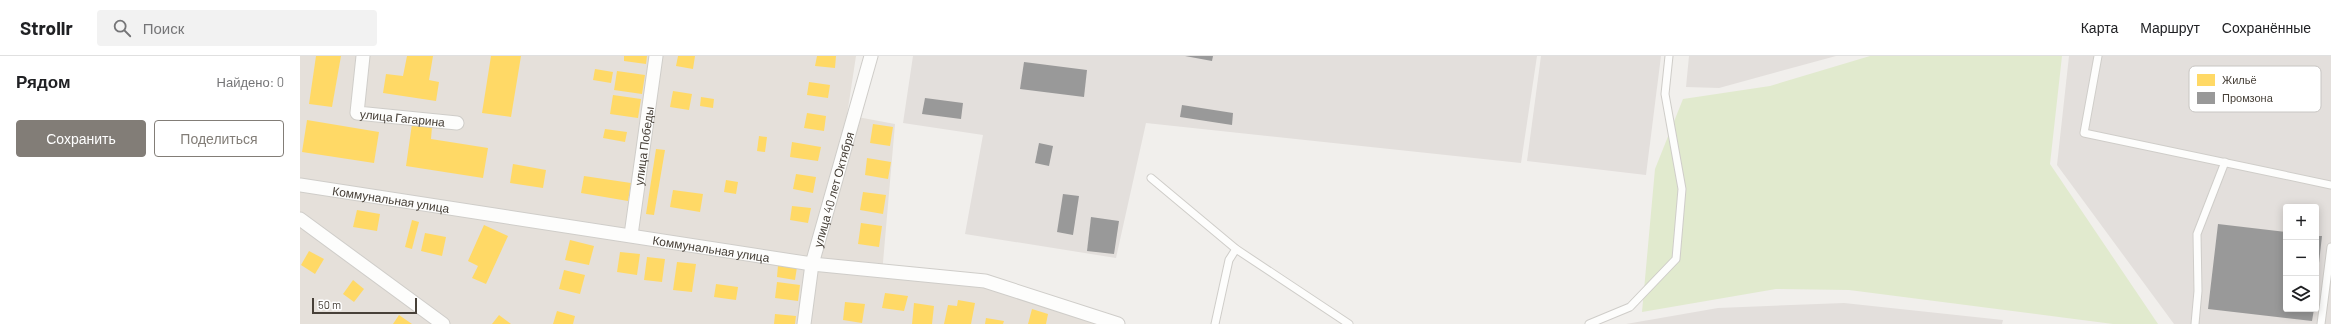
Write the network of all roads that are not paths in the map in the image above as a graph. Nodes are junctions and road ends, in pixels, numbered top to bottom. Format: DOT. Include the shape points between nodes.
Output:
graph roads {
  1 [pos="363,56"];
  2 [pos="656,56"];
  3 [pos="871,56"];
  4 [pos="1670,56"];
  5 [pos="2098,56"];
  6 [pos="457,123"];
  7 [pos="2225,162"];
  8 [pos="1151,178"];
  9 [pos="300,185"];
  10 [pos="2331,185"];
  11 [pos="300,220"];
  12 [pos="631,235"];
  13 [pos="2331,247"];
  14 [pos="1236,249"];
  15 [pos="812,264"];
  16 [pos="443,324"];
  17 [pos="804,324"];
  18 [pos="1118,324"];
  19 [pos="1215,324"];
  20 [pos="1349,324"];
  21 [pos="1589,324"];
  22 [pos="2195,324"];
  23 [pos="2321,324"];
  1 -- 6 [label="street, улица Гагарина" via="357,113"];
  2 -- 12 [label="street, улица Победы"];
  3 -- 15 [label="street, улица 40 лет Октября"];
  4 -- 21 [label="lane" via="1665,94 1682,189 1676,259 1630,307"];
  5 -- 7 [label="lane" via="2084,133"];
  7 -- 10 [label="lane"];
  7 -- 22 [label="lane" via="2197,234"];
  8 -- 14 [label="lane"];
  9 -- 12 [label="street, Коммунальная улица"];
  11 -- 16 [label="street"];
  12 -- 15 [label="street, Коммунальная улица"];
  13 -- 23 [label="lane"];
  14 -- 19 [label="lane" via="1229,260"];
  14 -- 20 [label="lane"];
  15 -- 17 [label="street, улица 40 лет Октября"];
  15 -- 18 [label="street, Коммунальная улица" via="985,281"];
}
